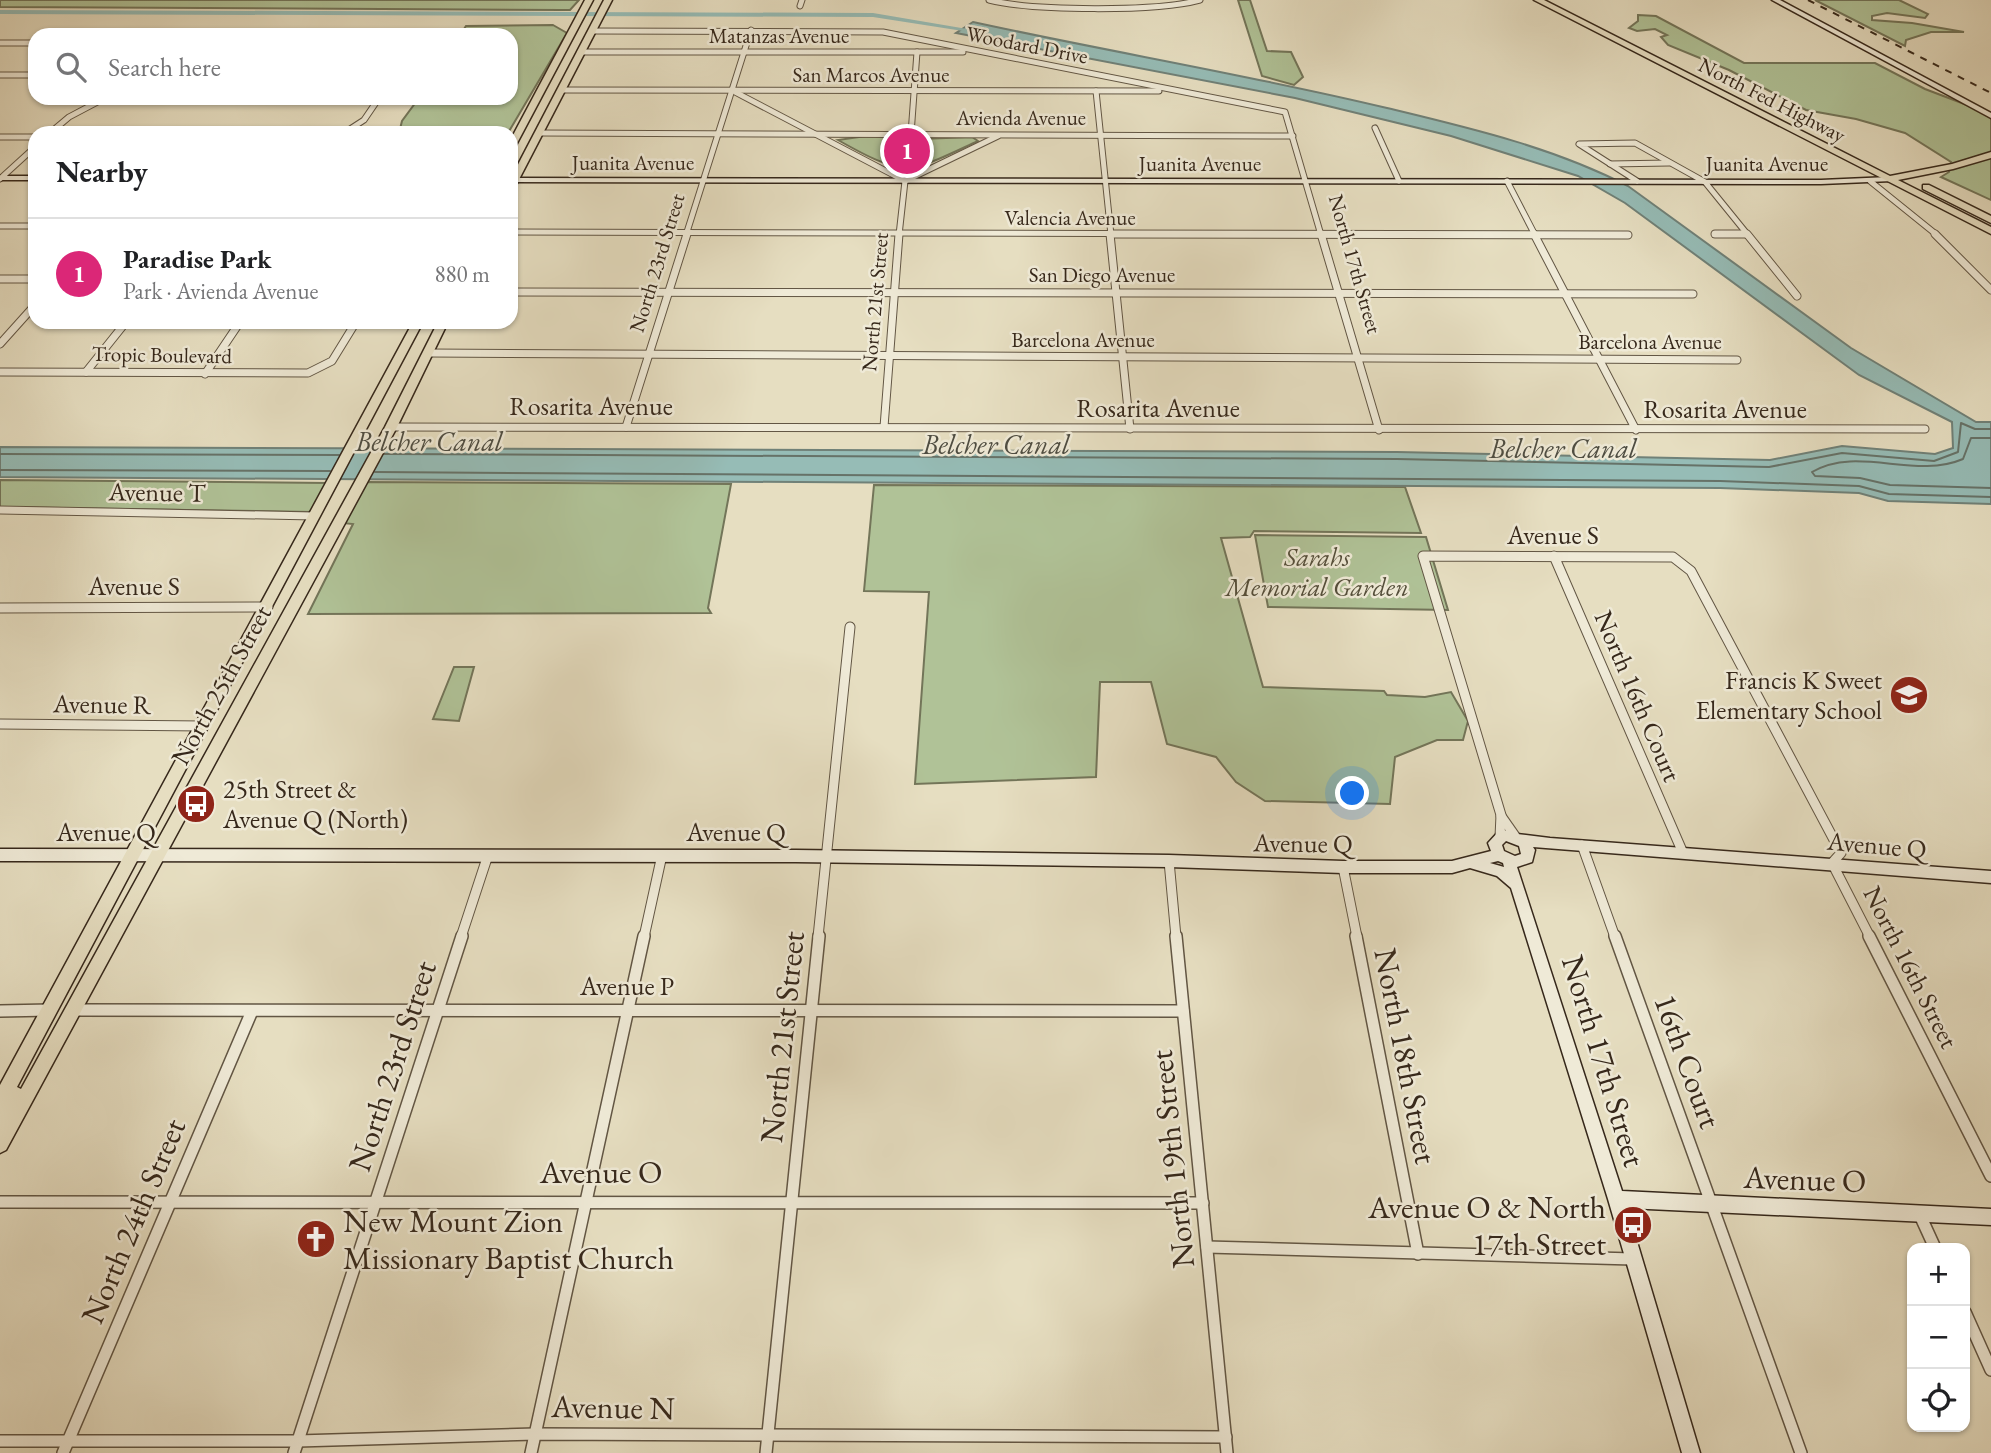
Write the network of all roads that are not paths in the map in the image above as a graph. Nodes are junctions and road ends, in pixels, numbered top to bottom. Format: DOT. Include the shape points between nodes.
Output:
graph roads {
  1 [pos="989,0"];
  2 [pos="1538,0"];
  3 [pos="1556,0"];
  4 [pos="1775,0"];
  5 [pos="1200,1"];
  6 [pos="587,3"];
  7 [pos="607,3"];
  8 [pos="1159,3"];
  9 [pos="1588,26"];
  10 [pos="593,27"];
  11 [pos="751,30"];
  12 [pos="1619,32"];
  13 [pos="0,43"];
  14 [pos="28,43"];
  15 [pos="580,51"];
  16 [pos="979,51"];
  17 [pos="744,52"];
  18 [pos="917,52"];
  19 [pos="0,75"];
  20 [pos="28,75"];
  21 [pos="548,78"];
  22 [pos="561,90"];
  23 [pos="733,91"];
  24 [pos="915,91"];
  25 [pos="1096,91"];
  26 [pos="1182,91"];
  27 [pos="541,92"];
  28 [pos="554,103"];
  29 [pos="92,105"];
  30 [pos="374,105"];
  31 [pos="1285,112"];
  32 [pos="1991,116"];
  33 [pos="58,126"];
  34 [pos="355,126"];
  35 [pos="1375,128"];
  36 [pos="540,132"];
  37 [pos="518,134"];
  38 [pos="718,134"];
  39 [pos="815,134"];
  40 [pos="911,134"];
  41 [pos="1003,134"];
  42 [pos="1101,134"];
  43 [pos="1293,136"];
  44 [pos="0,137"];
  45 [pos="28,137"];
  46 [pos="28,153"];
  47 [pos="1991,155"];
  48 [pos="1671,163"];
  49 [pos="1609,164"];
  50 [pos="518,171"];
  51 [pos="1904,176"];
  52 [pos="28,178"];
  53 [pos="0,179"];
  54 [pos="1889,179"];
  55 [pos="703,180"];
  56 [pos="905,181"];
  57 [pos="1105,181"];
  58 [pos="1308,181"];
  59 [pos="1399,181"];
  60 [pos="1507,181"];
  61 [pos="1637,181"];
  62 [pos="1870,181"];
  63 [pos="518,182"];
  64 [pos="1705,182"];
  65 [pos="1991,220"];
  66 [pos="0,226"];
  67 [pos="28,226"];
  68 [pos="1991,231"];
  69 [pos="518,232"];
  70 [pos="686,233"];
  71 [pos="900,233"];
  72 [pos="1111,234"];
  73 [pos="1322,234"];
  74 [pos="1629,234"];
  75 [pos="1714,234"];
  76 [pos="1745,234"];
  77 [pos="1534,235"];
  78 [pos="0,279"];
  79 [pos="28,279"];
  80 [pos="1991,290"];
  81 [pos="1338,291"];
  82 [pos="518,292"];
  83 [pos="668,292"];
  84 [pos="893,292"];
  85 [pos="1115,292"];
  86 [pos="1564,293"];
  87 [pos="1693,294"];
  88 [pos="1797,296"];
  89 [pos="28,313"];
  90 [pos="120,329"];
  91 [pos="235,329"];
  92 [pos="352,329"];
  93 [pos="414,329"];
  94 [pos="440,329"];
  95 [pos="410,337"];
  96 [pos="0,344"];
  97 [pos="429,353"];
  98 [pos="649,356"];
  99 [pos="890,357"];
  100 [pos="1124,358"];
  101 [pos="1359,358"];
  102 [pos="1599,360"];
  103 [pos="1737,360"];
  104 [pos="0,372"];
  105 [pos="86,372"];
  106 [pos="205,374"];
  107 [pos="391,426"];
  108 [pos="884,426"];
  109 [pos="626,427"];
  110 [pos="1130,429"];
  111 [pos="1925,429"];
  112 [pos="1378,430"];
  113 [pos="1636,430"];
  114 [pos="0,510"];
  115 [pos="314,516"];
  116 [pos="329,538"];
  117 [pos="1423,556"];
  118 [pos="1554,556"];
  119 [pos="1682,561"];
  120 [pos="268,607"];
  121 [pos="0,608"];
  122 [pos="850,627"];
  123 [pos="0,724"];
  124 [pos="203,726"];
  125 [pos="1550,844"];
  126 [pos="1506,845"];
  127 [pos="1582,845"];
  128 [pos="1683,853"];
  129 [pos="0,855"];
  130 [pos="132,855"];
  131 [pos="155,855"];
  132 [pos="488,855"];
  133 [pos="662,855"];
  134 [pos="829,856"];
  135 [pos="1526,858"];
  136 [pos="1169,861"];
  137 [pos="1471,863"];
  138 [pos="1832,863"];
  139 [pos="1343,867"];
  140 [pos="1989,879"];
  141 [pos="1519,888"];
  142 [pos="439,1008"];
  143 [pos="628,1009"];
  144 [pos="50,1010"];
  145 [pos="71,1010"];
  146 [pos="0,1011"];
  147 [pos="252,1011"];
  148 [pos="812,1011"];
  149 [pos="1183,1011"];
  150 [pos="31,1045"];
  151 [pos="0,1101"];
  152 [pos="0,1121"];
  153 [pos="0,1144"];
  154 [pos="1991,1175"];
  155 [pos="1616,1199"];
  156 [pos="0,1202"];
  157 [pos="376,1202"];
  158 [pos="585,1202"];
  159 [pos="790,1202"];
  160 [pos="169,1203"];
  161 [pos="1203,1203"];
  162 [pos="1712,1205"];
  163 [pos="1919,1213"];
  164 [pos="1991,1217"];
  165 [pos="1933,1243"];
  166 [pos="1207,1247"];
  167 [pos="1418,1254"];
  168 [pos="1633,1259"];
  169 [pos="1970,1323"];
  170 [pos="1991,1370"];
  171 [pos="535,1434"];
  172 [pos="768,1437"];
  173 [pos="1226,1437"];
  174 [pos="0,1441"];
  175 [pos="65,1447"];
  176 [pos="296,1447"];
  177 [pos="531,1453"];
  178 [pos="766,1453"];
  179 [pos="1227,1453"];
  180 [pos="1691,1453"];
  181 [pos="1801,1453"];
  1 -- 8 [label="street" via="1009,5"];
  2 -- 9 [label="main road, North Fed Highway"];
  3 -- 12 [label="main road, North Fed Highway"];
  4 -- 32 [label="street"];
  5 -- 8 [label="street" via="1184,6"];
  6 -- 21 [label="main road"];
  7 -- 10 [label="main road"];
  9 -- 12 [label="main road"];
  9 -- 54 [label="main road, North Fed Highway"];
  10 -- 11 [label="street, Woodard Drive"];
  10 -- 15 [label="main road"];
  11 -- 16 [label="street, Woodard Drive" via="883,32"];
  11 -- 17 [label="street, North 23rd Street"];
  12 -- 51 [label="main road, North Fed Highway"];
  13 -- 14 [label="street"];
  15 -- 17 [label="street, Matanzas Avenue"];
  15 -- 22 [label="main road"];
  16 -- 18 [label="street, Matanzas Avenue"];
  16 -- 26 [label="street, Woodard Drive"];
  17 -- 18 [label="street, Matanzas Avenue"];
  17 -- 23 [label="street, North 23rd Street"];
  18 -- 24 [label="street"];
  19 -- 20 [label="street"];
  21 -- 22 [label="main road" via="550,86"];
  21 -- 27 [label="main road"];
  22 -- 23 [label="street, San Marcos Avenue"];
  22 -- 28 [label="main road"];
  23 -- 24 [label="street, San Marcos Avenue"];
  23 -- 38 [label="street, North 23rd Street"];
  23 -- 39 [label="street"];
  24 -- 25 [label="street, San Marcos Avenue"];
  24 -- 40 [label="street"];
  25 -- 26 [label="street, San Marcos Avenue"];
  25 -- 42 [label="street"];
  26 -- 31 [label="street, Woodard Drive"];
  27 -- 28 [label="main road" via="549,93"];
  27 -- 37 [label="main road"];
  28 -- 36 [label="main road"];
  29 -- 33 [label="street"];
  30 -- 34 [label="street"];
  31 -- 43 [label="street, North 17th Street"];
  35 -- 59 [label="street"];
  36 -- 38 [label="street, Avienda Avenue"];
  36 -- 50 [label="main road"];
  38 -- 39 [label="street, Avienda Avenue"];
  38 -- 55 [label="street, North 23rd Street"];
  39 -- 40 [label="street, Avienda Avenue"];
  39 -- 56 [label="street"];
  40 -- 41 [label="street, Avienda Avenue"];
  41 -- 42 [label="street, Avienda Avenue"];
  41 -- 56 [label="street"];
  42 -- 43 [label="street, Avienda Avenue"];
  42 -- 57 [label="street"];
  43 -- 58 [label="street, North 17th Street"];
  44 -- 45 [label="street"];
  46 -- 53 [label="street"];
  47 -- 51 [label="main road"];
  48 -- 49 [label="street"];
  48 -- 49 [label="street" via="1635,144 1579,144"];
  48 -- 64 [label="street"];
  49 -- 61 [label="street"];
  51 -- 54 [label="main road"];
  51 -- 65 [label="main road, North Fed Highway"];
  52 -- 53 [label="street"];
  54 -- 62 [label="street, Juanita Avenue"];
  54 -- 68 [label="main road, North Fed Highway"];
  55 -- 56 [label="street, Juanita Avenue"];
  55 -- 63 [label="street, Juanita Avenue"];
  55 -- 70 [label="street, North 23rd Street"];
  56 -- 57 [label="street, Juanita Avenue"];
  56 -- 71 [label="street, North 21st Street"];
  57 -- 58 [label="street, Juanita Avenue"];
  57 -- 72 [label="street"];
  58 -- 59 [label="street, Juanita Avenue"];
  58 -- 73 [label="street, North 17th Street"];
  59 -- 60 [label="street, Juanita Avenue"];
  60 -- 61 [label="street, Juanita Avenue"];
  60 -- 77 [label="street"];
  61 -- 64 [label="street, Juanita Avenue"];
  62 -- 64 [label="street, Juanita Avenue"];
  62 -- 80 [label="street" via="1925,223"];
  64 -- 76 [label="street"];
  66 -- 67 [label="street"];
  69 -- 70 [label="street, Valencia Avenue"];
  70 -- 71 [label="street, Valencia Avenue"];
  70 -- 83 [label="street, North 23rd Street"];
  71 -- 72 [label="street, Valencia Avenue"];
  71 -- 84 [label="street, North 21st Street"];
  72 -- 73 [label="street, Valencia Avenue"];
  72 -- 85 [label="street"];
  73 -- 77 [label="street, Valencia Avenue"];
  73 -- 81 [label="street, North 17th Street"];
  74 -- 77 [label="street, Valencia Avenue"];
  75 -- 76 [label="street"];
  76 -- 88 [label="street"];
  77 -- 86 [label="street"];
  78 -- 79 [label="street"];
  81 -- 85 [label="street, San Diego Avenue"];
  81 -- 86 [label="street, San Diego Avenue"];
  81 -- 101 [label="street, North 17th Street"];
  82 -- 83 [label="street, San Diego Avenue"];
  83 -- 84 [label="street, San Diego Avenue"];
  83 -- 98 [label="street, North 23rd Street"];
  84 -- 85 [label="street, San Diego Avenue"];
  84 -- 99 [label="street, North 21st Street"];
  85 -- 100 [label="street"];
  86 -- 87 [label="street, San Diego Avenue"];
  86 -- 102 [label="street"];
  89 -- 96 [label="street"];
  90 -- 105 [label="street"];
  91 -- 106 [label="street"];
  92 -- 106 [label="street, Tropic Boulevard" via="323,371"];
  93 -- 95 [label="main road, North 25th Street"];
  94 -- 97 [label="main road, North 25th Street"];
  95 -- 97 [label="main road" via="416,351"];
  95 -- 115 [label="main road, North 25th Street"];
  97 -- 98 [label="street, Barcelona Avenue"];
  97 -- 107 [label="main road, North 25th Street"];
  98 -- 99 [label="street, Barcelona Avenue"];
  98 -- 109 [label="street, North 23rd Street"];
  99 -- 100 [label="street, Barcelona Avenue"];
  99 -- 108 [label="street, North 21st Street"];
  100 -- 101 [label="street, Barcelona Avenue"];
  100 -- 110 [label="street"];
  101 -- 102 [label="street, Barcelona Avenue"];
  101 -- 112 [label="street, North 17th Street"];
  102 -- 103 [label="street, Barcelona Avenue"];
  102 -- 113 [label="street"];
  104 -- 105 [label="street, Tropic Boulevard"];
  105 -- 106 [label="street, Tropic Boulevard"];
  107 -- 109 [label="street, Rosarita Avenue"];
  107 -- 116 [label="main road, North 25th Street"];
  108 -- 109 [label="street, Rosarita Avenue"];
  108 -- 110 [label="street, Rosarita Avenue"];
  110 -- 112 [label="street, Rosarita Avenue"];
  111 -- 113 [label="street, Rosarita Avenue"];
  112 -- 113 [label="street, Rosarita Avenue"];
  114 -- 115 [label="street, Avenue T"];
  115 -- 116 [label="main road" via="325,523"];
  115 -- 120 [label="main road, North 25th Street"];
  116 -- 131 [label="main road, North 25th Street"];
  117 -- 118 [label="street, Avenue S"];
  117 -- 126 [label="street, North 17th Street"];
  118 -- 119 [label="street, Avenue S" via="1672,557"];
  118 -- 128 [label="street, North 16th Court"];
  119 -- 138 [label="street, North 16th Street" via="1841,853"];
  120 -- 121 [label="street, Avenue S"];
  120 -- 124 [label="main road, North 25th Street"];
  122 -- 134 [label="street, North 21st Street"];
  123 -- 124 [label="street, Avenue R"];
  124 -- 130 [label="main road, North 25th Street"];
  125 -- 126 [label="street, Avenue Q"];
  125 -- 127 [label="street, Avenue Q"];
  125 -- 135 [label="street, Avenue Q"];
  126 -- 135 [label="street"];
  126 -- 135 [label="street" via="1527,846"];
  126 -- 137 [label="street, Avenue Q"];
  126 -- 141 [label="street, North 17th Street"];
  127 -- 128 [label="street, Avenue Q"];
  127 -- 162 [label="street, 16th Court"];
  128 -- 138 [label="street, Avenue Q"];
  129 -- 130 [label="street, Avenue Q"];
  130 -- 131 [label="street, Avenue Q"];
  130 -- 144 [label="main road, North 25th Street"];
  131 -- 132 [label="street, Avenue Q"];
  131 -- 145 [label="main road, North 25th Street"];
  132 -- 133 [label="street, Avenue Q"];
  132 -- 142 [label="street, North 23rd Street"];
  133 -- 134 [label="street, Avenue Q"];
  133 -- 143 [label="street"];
  134 -- 136 [label="street, Avenue Q"];
  134 -- 148 [label="street, North 21st Street"];
  135 -- 141 [label="street, North 17th Street"];
  136 -- 139 [label="street, Avenue Q"];
  136 -- 149 [label="street, North 19th Street"];
  137 -- 139 [label="street, Avenue Q"];
  137 -- 141 [label="street" via="1501,872"];
  138 -- 140 [label="street, Avenue Q"];
  138 -- 154 [label="street, North 16th Street"];
  139 -- 167 [label="street, North 18th Street"];
  141 -- 155 [label="street, North 17th Street"];
  142 -- 143 [label="street, Avenue P"];
  142 -- 147 [label="street, Avenue P"];
  142 -- 157 [label="street, North 23rd Street"];
  143 -- 148 [label="street, Avenue P"];
  143 -- 158 [label="street"];
  144 -- 146 [label="street"];
  144 -- 150 [label="main road, North 25th Street"];
  145 -- 147 [label="street, Avenue P"];
  145 -- 153 [label="main road, North 25th Street"];
  147 -- 160 [label="street, North 24th Street"];
  148 -- 149 [label="street, Avenue P"];
  148 -- 159 [label="street, North 21st Street"];
  149 -- 161 [label="street, North 19th Street"];
  150 -- 151 [label="main road, North 25th Street"];
  150 -- 152 [label="main road" via="31,1063"];
  155 -- 162 [label="street, Avenue O"];
  155 -- 168 [label="street, North 17th Street"];
  156 -- 160 [label="street, Avenue O"];
  157 -- 158 [label="street, Avenue O"];
  157 -- 160 [label="street, Avenue O"];
  157 -- 176 [label="street, North 23rd Street"];
  158 -- 159 [label="street, Avenue O"];
  158 -- 171 [label="street"];
  159 -- 161 [label="street, Avenue O"];
  159 -- 172 [label="street, North 21st Street"];
  160 -- 175 [label="street, North 24th Street"];
  161 -- 166 [label="street, North 19th Street"];
  162 -- 163 [label="street, Avenue O"];
  162 -- 181 [label="street, 16th Court"];
  163 -- 164 [label="street, Avenue O"];
  163 -- 165 [label="street"];
  166 -- 167 [label="street"];
  166 -- 173 [label="street, North 19th Street"];
  167 -- 168 [label="street"];
  168 -- 180 [label="street, North 17th Street"];
  169 -- 170 [label="street"];
  171 -- 172 [label="street, Avenue N"];
  171 -- 176 [label="street, Avenue N"];
  171 -- 177 [label="street"];
  172 -- 173 [label="street, Avenue N"];
  172 -- 178 [label="street, North 21st Street"];
  173 -- 179 [label="street, North 19th Street"];
  174 -- 175 [label="street, Avenue N"];
  175 -- 176 [label="street, Avenue N"];
}
